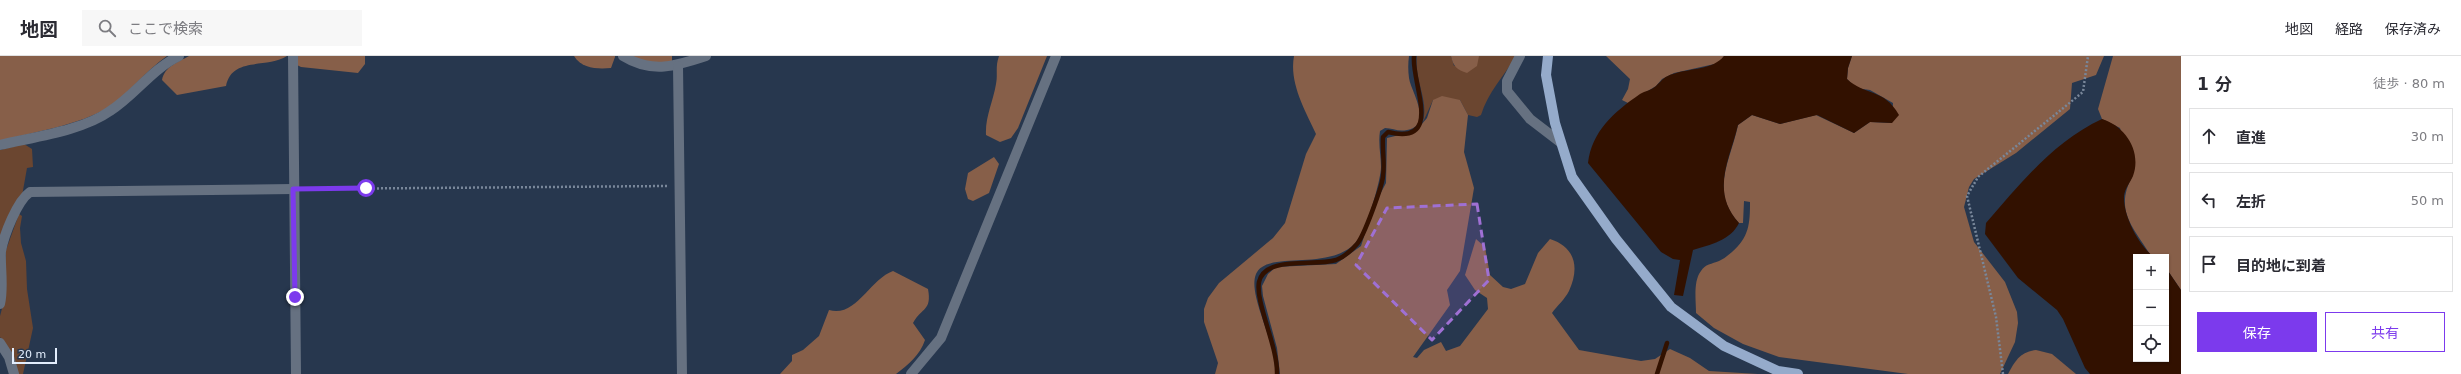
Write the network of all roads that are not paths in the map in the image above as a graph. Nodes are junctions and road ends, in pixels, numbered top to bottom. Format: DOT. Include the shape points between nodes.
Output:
graph roads {
  1 [pos="179,56"];
  2 [pos="293,56"];
  3 [pos="623,56"];
  4 [pos="706,56"];
  5 [pos="1056,56"];
  6 [pos="1520,56"];
  7 [pos="1548,56"];
  8 [pos="678,66"];
  9 [pos="1560,142"];
  10 [pos="0,145"];
  11 [pos="293,189"];
  12 [pos="0,304"];
  13 [pos="0,343"];
  14 [pos="14,374"];
  15 [pos="296,374"];
  16 [pos="682,374"];
  17 [pos="911,374"];
  18 [pos="1798,374"];
  1 -- 10 [label="street" via="161,66 116,107 100,117"];
  2 -- 11 [label="street"];
  3 -- 8 [label="street" via="652,67"];
  4 -- 8 [label="street"];
  5 -- 17 [label="street" via="941,338"];
  6 -- 9 [label="street" via="1507,81 1507,92 1530,119"];
  7 -- 9 [label="main road" via="1546,75"];
  8 -- 16 [label="street"];
  9 -- 18 [label="main road" via="1572,177 1670,307 1724,346 1778,371"];
  11 -- 12 [label="street" via="30,192 16,212 2,250 3,287"];
  11 -- 15 [label="street"];
  13 -- 14 [label="street" via="9,357"];
}
